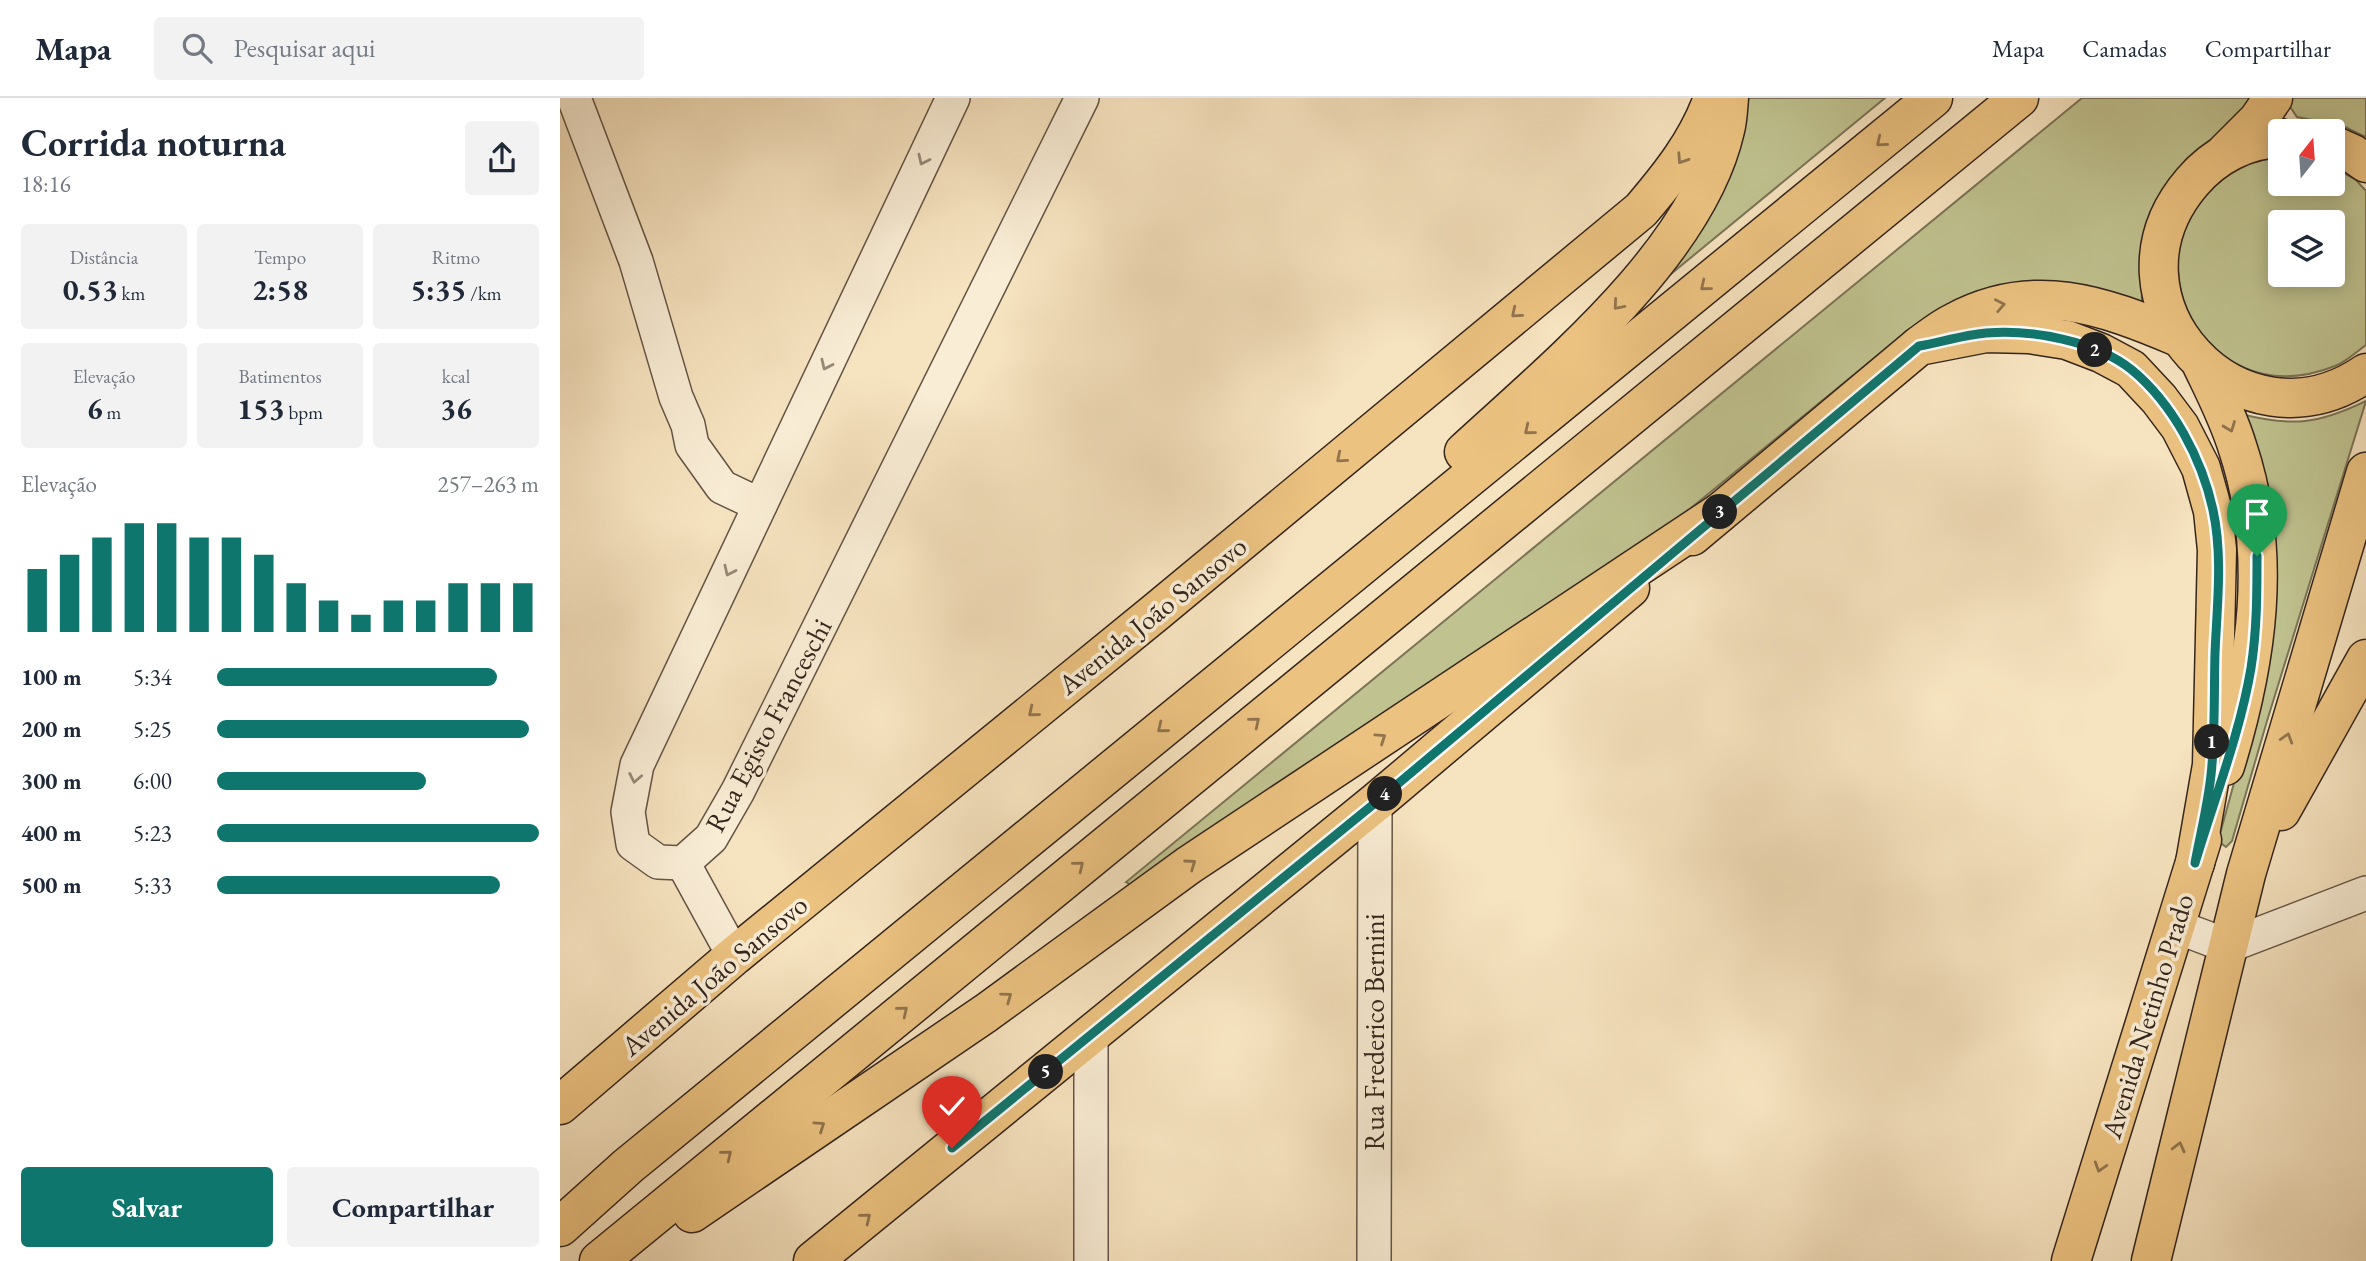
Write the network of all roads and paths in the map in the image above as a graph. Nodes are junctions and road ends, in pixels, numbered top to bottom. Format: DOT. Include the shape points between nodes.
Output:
graph roads {
  1 [pos="574,98"];
  2 [pos="953,98"];
  3 [pos="1082,98"];
  4 [pos="1713,98"];
  5 [pos="1730,98"];
  6 [pos="1933,98"];
  7 [pos="2018,98"];
  8 [pos="2273,98"];
  9 [pos="2268,140"];
  10 [pos="2345,150"];
  11 [pos="2223,155"];
  12 [pos="2366,163"];
  13 [pos="1919,346"];
  14 [pos="2190,351"];
  15 [pos="2366,373"];
  16 [pos="2366,472"];
  17 [pos="760,505"];
  18 [pos="1719,513"];
  19 [pos="2366,659"];
  20 [pos="1203,695"];
  21 [pos="1375,803"];
  22 [pos="683,863"];
  23 [pos="2195,863"];
  24 [pos="2246,874"];
  25 [pos="2366,893"];
  26 [pos="2175,926"];
  27 [pos="2228,946"];
  28 [pos="734,956"];
  29 [pos="1091,1035"];
  30 [pos="561,1101"];
  31 [pos="560,1227"];
  32 [pos="599,1261"];
  33 [pos="621,1261"];
  34 [pos="813,1261"];
  35 [pos="1091,1261"];
  36 [pos="1374,1261"];
  37 [pos="2071,1261"];
  38 [pos="2151,1261"];
  1 -- 17 [label="street" via="636,261 692,445 722,487"];
  2 -- 17 [label="street, one-way"];
  3 -- 22 [label="street, Rua Egisto Franceschi" via="738,791 711,838"];
  4 -- 28 [label="main road, Avenida João Sansovo, one-way" via="1692,143 1641,210"];
  5 -- 20 [label="main road, one-way" via="1711,170 1672,241 1641,278 1564,360"];
  6 -- 20 [label="main road, one-way"];
  32 -- 7 [label="main road, one-way"];
  8 -- 11 [label="main road"];
  9 -- 11 [label="main road"];
  10 -- 12 [label="main road"];
  11 -- 14 [label="main road, Avenida Netinho Prado" via="2180,195 2160,247 2158,270 2164,305"];
  13 -- 14 [label="main road, one-way" via="1953,322 1987,307 2029,299 2068,300 2105,308"];
  13 -- 18 [label="main road"];
  13 -- 23 [label="main road" via="1986,333 2067,340 2131,369 2180,427 2201,468 2213,511 2217,550 2212,765"];
  14 -- 15 [label="main road" via="2233,385 2268,396 2329,392"];
  14 -- 23 [label="main road, Avenida Netinho Prado, one-way" via="2223,408 2246,476 2257,556 2251,669"];
  24 -- 16 [label="main road, Avenida Netinho Prado, one-way"];
  17 -- 22 [label="street, one-way" via="637,765 628,812 633,844 658,862"];
  18 -- 21 [label="main road"];
  33 -- 18 [label="main road, one-way" via="986,1013 1189,865"];
  19 -- 24 [label="main road"];
  20 -- 31 [label="main road, one-way" via="628,1166"];
  21 -- 29 [label="main road"];
  21 -- 36 [label="street, Rua Frederico Bernini"];
  22 -- 28 [label="street"];
  23 -- 26 [label="main road, Avenida Netinho Prado"];
  24 -- 27 [label="main road, Avenida Netinho Prado"];
  25 -- 27 [label="street"];
  26 -- 27 [label="street"];
  26 -- 37 [label="main road, Avenida Netinho Prado, one-way"];
  38 -- 27 [label="main road, Avenida Netinho Prado, one-way"];
  28 -- 30 [label="main road, Avenida João Sansovo"];
  34 -- 29 [label="main road, one-way"];
  29 -- 35 [label="street"];
}
